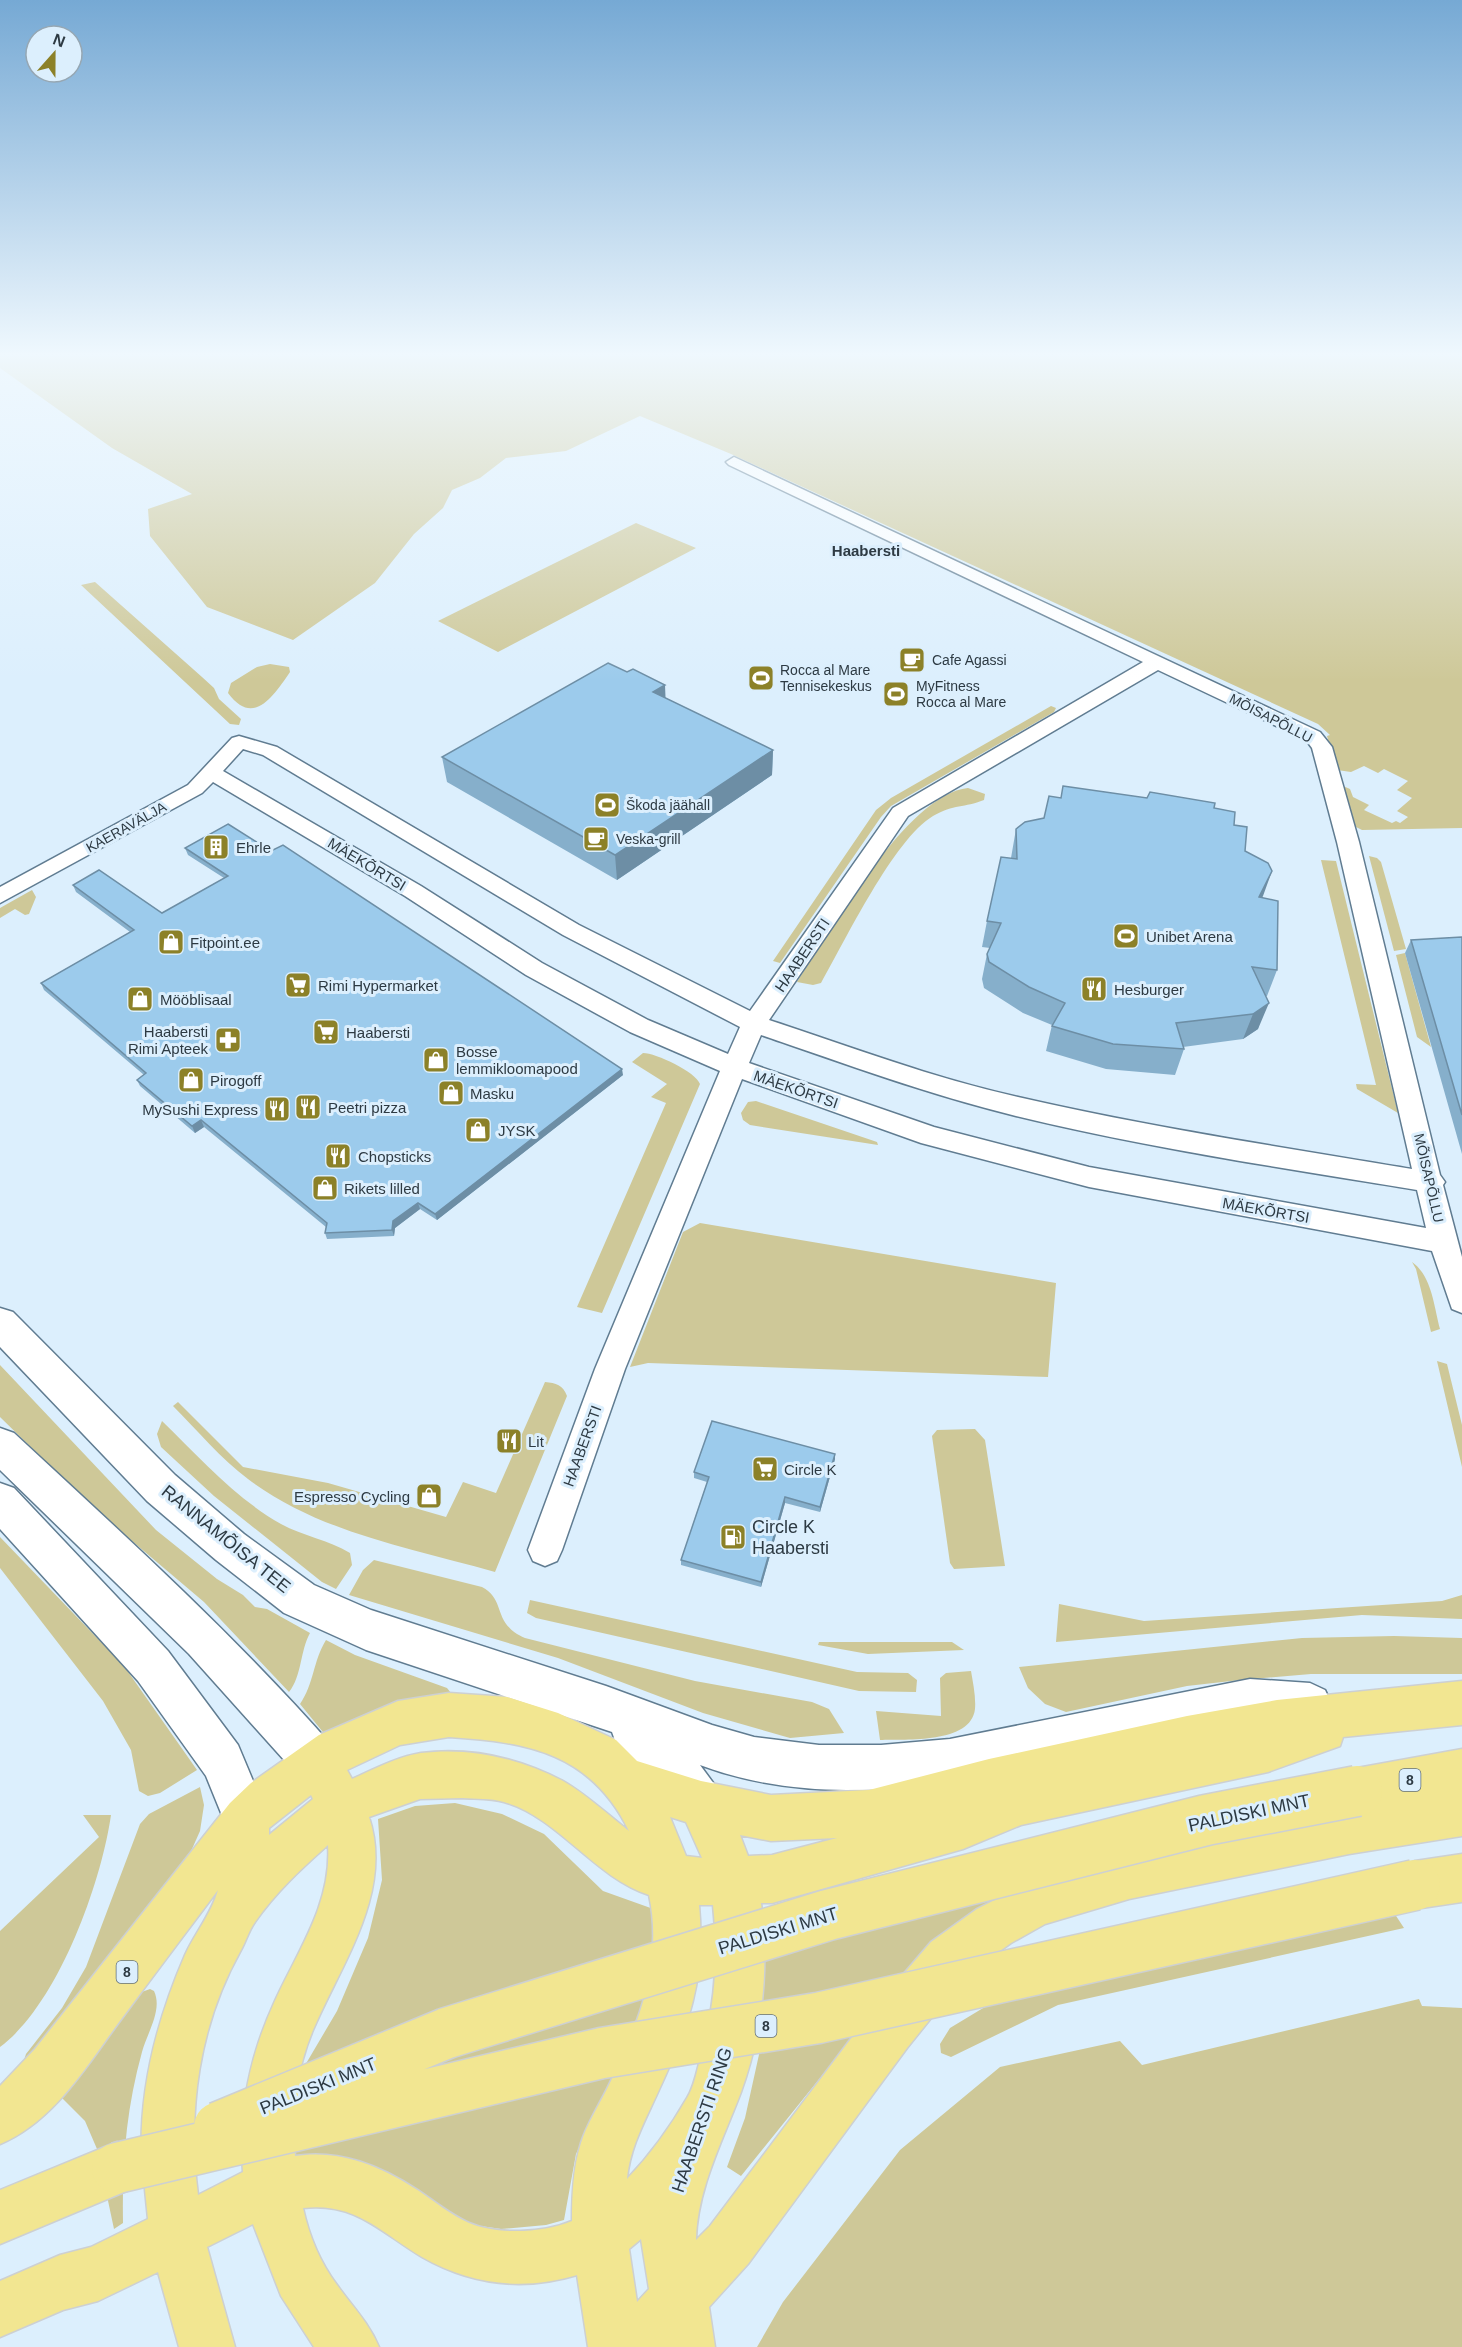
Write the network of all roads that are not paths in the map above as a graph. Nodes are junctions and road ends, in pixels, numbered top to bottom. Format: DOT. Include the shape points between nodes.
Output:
graph roads {
  1 [pos="734,462"];
  2 [pos="1157,662"];
  3 [pos="213,773"];
  4 [pos="0,896"];
  5 [pos="754,1024"];
  6 [pos="734,1067"];
  7 [pos="1431,1182"];
  8 [pos="1443,1242"];
  9 [pos="1462,1301"];
  10 [pos="0,1323"];
  11 [pos="0,1445"];
  12 [pos="0,1501"];
  13 [pos="545,1550"];
  14 [pos="1462,1702"];
  15 [pos="606,1708"];
  16 [pos="1382,1710"];
  17 [pos="318,1764"];
  18 [pos="1462,1771"];
  19 [pos="623,1779"];
  20 [pos="701,1804"];
  21 [pos="342,1806"];
  22 [pos="1462,1813"];
  23 [pos="246,1819"];
  24 [pos="670,1878"];
  25 [pos="1462,1878"];
  26 [pos="735,1880"];
  27 [pos="236,1908"];
  28 [pos="0,2118"];
  29 [pos="703,2119"];
  30 [pos="117,2168"];
  31 [pos="273,2186"];
  32 [pos="0,2217"];
  33 [pos="177,2234"];
  34 [pos="599,2239"];
  35 [pos="0,2309"];
  36 [pos="684,2329"];
  37 [pos="207,2347"];
  38 [pos="351,2347"];
  39 [pos="616,2347"];
  40 [pos="633,2347"];
  1 -- 2 [label="street, MÕISAPÕLLU"];
  2 -- 5 [label="street, HAABERSTI" via="900,812"];
  2 -- 7 [label="street, MÕISAPÕLLU" via="1313,736 1322,747"];
  3 -- 4 [label="street, KAERAVÄLJA" via="195,789"];
  3 -- 5 [label="street, KAERAVÄLJA" via="239,742 270,752 571,930"];
  3 -- 6 [label="street, MÄEKÕRTSI" via="534,969 639,1026"];
  5 -- 6 [label="street, HAABERSTI"];
  5 -- 7 [label="street" via="1016,1107 1175,1140"];
  6 -- 8 [label="street, MÄEKÕRTSI" via="930,1136 1089,1177"];
  6 -- 13 [label="street, HAABERSTI" via="610,1369"];
  7 -- 8 [label="street, MÕISAPÕLLU"];
  8 -- 9 [label="street, MÕISAPÕLLU"];
  10 -- 15 [label="main road, RANNAMÕISA TEE" via="161,1488 299,1599 366,1629"];
  11 -- 17 [label="main road" via="191,1624"];
  12 -- 23 [label="main road" via="153,1666 222,1761"];
  14 -- 16 [label="main road"];
  15 -- 16 [label="main road" via="666,1732 754,1759 819,1767 950,1761 1250,1701"];
  15 -- 20 [label="main road, HAABERSTI RING" via="650,1740"];
  16 -- 20 [label="main road" via="1186,1738 869,1813 771,1818"];
  16 -- 26 [label="main road" via="1268,1750 1021,1802 963,1826 772,1879"];
  17 -- 19 [label="main road" via="358,1739 398,1723 449,1715 507,1719 558,1734 600,1756"];
  17 -- 21 [label="main road"];
  17 -- 23 [label="main road" via="267,1799"];
  18 -- 30 [label="main road, PALDISKI MNT / 8, bridge" via="1206,1820 828,1915 447,2033"];
  19 -- 20 [label="main road"];
  19 -- 24 [label="main road" via="643,1806"];
  20 -- 26 [label="main road, HAABERSTI RING" via="719,1833"];
  21 -- 24 [label="main road" via="420,1776 462,1774 505,1779 548,1797 645,1870"];
  21 -- 27 [label="main road" via="271,1864"];
  21 -- 31 [label="main road" via="351,1834 349,1885 334,1931 290,2024 275,2070 267,2117 267,2153"];
  22 -- 36 [label="main road" via="1129,1875 1036,1904 994,1926 948,1959 889,2030 729,2245"];
  23 -- 27 [label="main road" via="247,1859"];
  23 -- 28 [label="main road, 8" via="53,2067 20,2103"];
  24 -- 26 [label="main road"];
  24 -- 34 [label="main road" via="679,1931 673,1989 660,2030 607,2143"];
  25 -- 30 [label="main road, PALDISKI MNT / 8, bridge" via="1415,1885 818,2018 591,2056 456,2085"];
  26 -- 29 [label="main road, HAABERSTI RING" via="740,1908 739,2000 722,2072"];
  27 -- 33 [label="main road" via="200,1978 181,2035 170,2095 167,2155"];
  29 -- 34 [label="main road" via="675,2166 644,2201"];
  29 -- 36 [label="main road, HAABERSTI RING" via="669,2223 668,2260"];
  30 -- 32 [label="main road, PALDISKI MNT / 8"];
  31 -- 33 [label="main road"];
  31 -- 34 [label="main road" via="340,2181 374,2195 456,2246 485,2255 546,2256"];
  31 -- 38 [label="main road" via="278,2217 300,2277"];
  33 -- 35 [label="main road" via="98,2273 60,2283"];
  33 -- 37 [label="main road" via="188,2289"];
  34 -- 39 [label="main road"];
  36 -- 40 [label="main road"];
}
